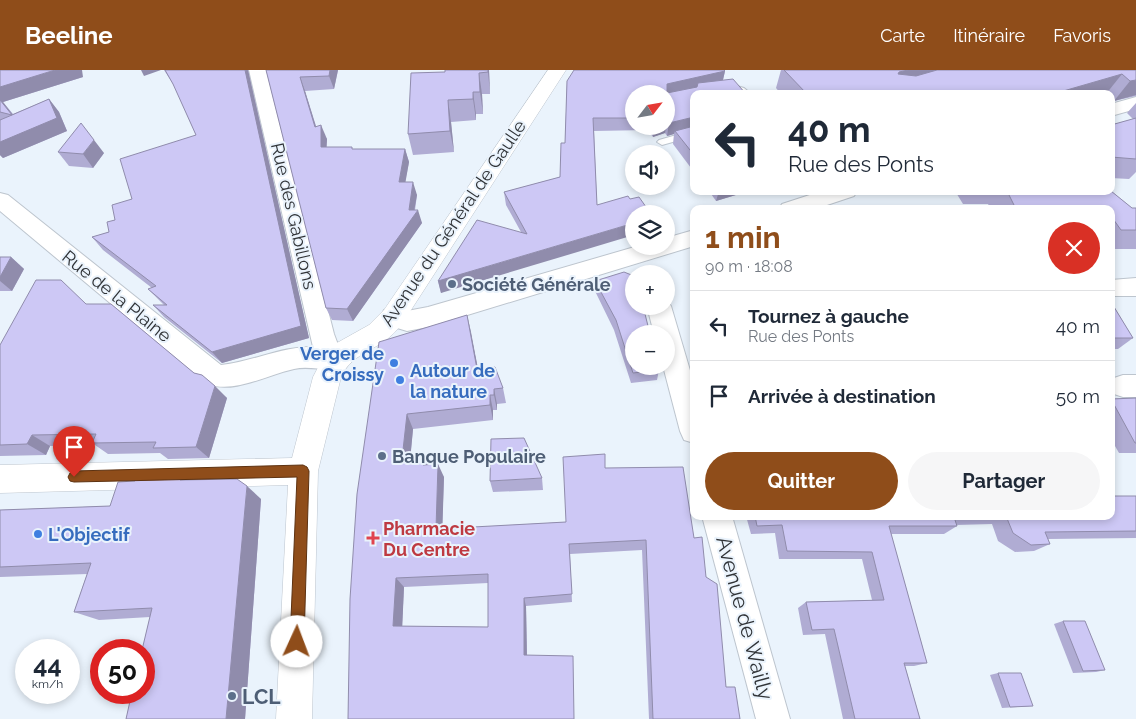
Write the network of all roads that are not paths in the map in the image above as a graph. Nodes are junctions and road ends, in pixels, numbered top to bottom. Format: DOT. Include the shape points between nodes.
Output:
graph roads {
  1 [pos="258,70"];
  2 [pos="557,70"];
  3 [pos="711,90"];
  4 [pos="741,90"];
  5 [pos="1136,103"];
  6 [pos="1115,109"];
  7 [pos="690,134"];
  8 [pos="662,142"];
  9 [pos="834,195"];
  10 [pos="0,200"];
  11 [pos="803,205"];
  12 [pos="690,240"];
  13 [pos="1136,287"];
  14 [pos="1115,288"];
  15 [pos="662,315"];
  16 [pos="393,317"];
  17 [pos="336,360"];
  18 [pos="690,418"];
  19 [pos="303,471"];
  20 [pos="0,479"];
  21 [pos="718,520"];
  22 [pos="294,719"];
  23 [pos="773,719"];
  1 -- 17 [label="street, Rue des Gabillons" via="322,334 325,345"];
  2 -- 16 [label="main road, Avenue du Général de Gaulle"];
  3 -- 4 [label="lane" via="726,86"];
  5 -- 6 [label="street"];
  7 -- 8 [label="lane"];
  9 -- 11 [label="street"];
  10 -- 17 [label="street, Rue de la Plaine" via="216,376 240,374 296,358"];
  12 -- 16 [label="street" via="647,263 428,317 407,321"];
  13 -- 14 [label="street"];
  15 -- 18 [label="street"];
  16 -- 17 [label="main road, Avenue du Général de Gaulle" via="378,332"];
  17 -- 19 [label="main road" via="325,382"];
  19 -- 20 [label="main road"];
  19 -- 22 [label="main road"];
  21 -- 23 [label="street, Avenue de Wailly"];
}
